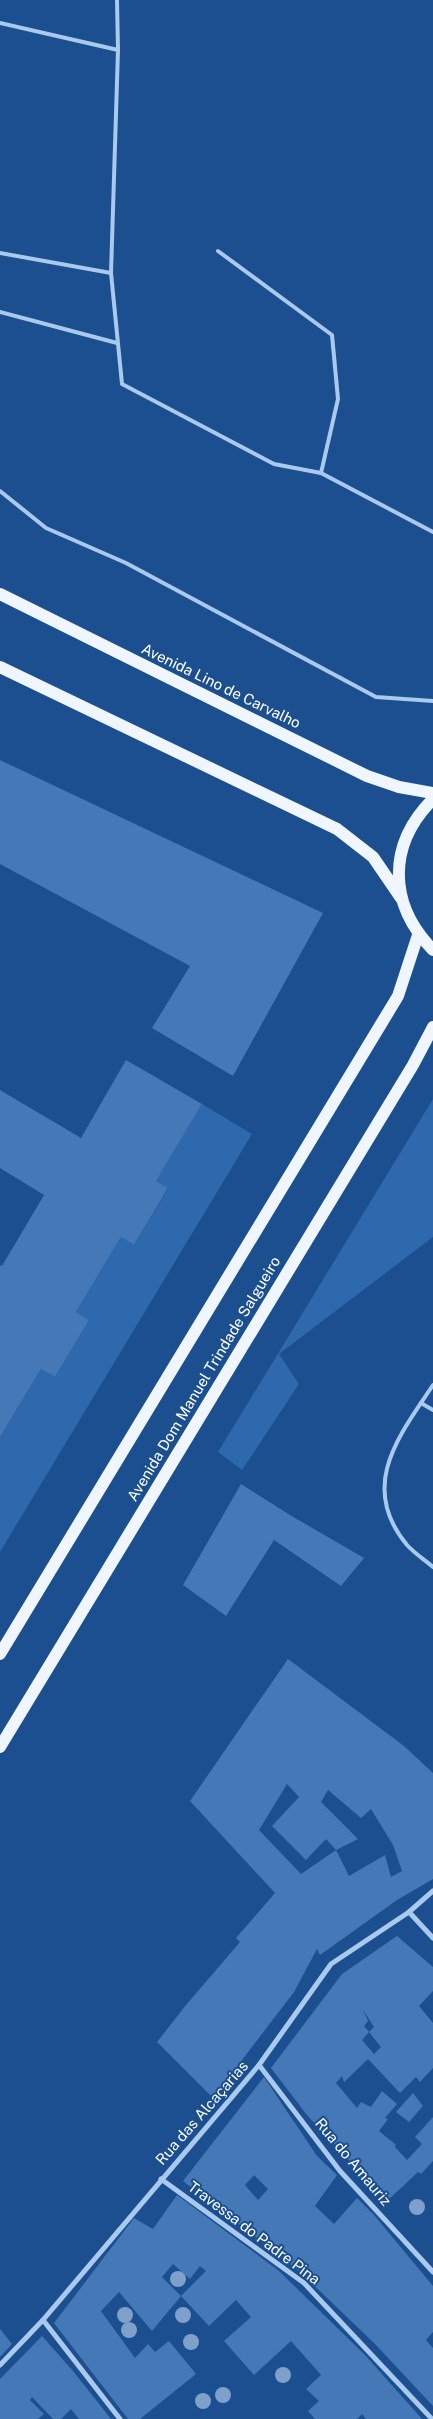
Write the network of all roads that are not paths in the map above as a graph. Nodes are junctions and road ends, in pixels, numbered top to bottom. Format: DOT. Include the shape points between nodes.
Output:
graph roads {
  1 [pos="117,0"];
  2 [pos="0,23"];
  3 [pos="118,50"];
  4 [pos="218,251"];
  5 [pos="0,253"];
  6 [pos="111,273"];
  7 [pos="0,312"];
  8 [pos="117,342"];
  9 [pos="321,474"];
  10 [pos="0,491"];
  11 [pos="433,532"];
  12 [pos="0,594"];
  13 [pos="0,667"];
  14 [pos="433,702"];
  15 [pos="433,793"];
  16 [pos="433,799"];
  17 [pos="401,898"];
  18 [pos="418,935"];
  19 [pos="433,950"];
  20 [pos="433,1027"];
  21 [pos="433,1385"];
  22 [pos="421,1403"];
  23 [pos="433,1410"];
  24 [pos="433,1567"];
  25 [pos="0,1654"];
  26 [pos="0,1747"];
  27 [pos="433,1891"];
  28 [pos="409,1912"];
  29 [pos="433,1938"];
  30 [pos="259,2065"];
  31 [pos="161,2179"];
  32 [pos="433,2272"];
  33 [pos="42,2320"];
  34 [pos="0,2365"];
  35 [pos="120,2419"];
  36 [pos="432,2419"];
  1 -- 3 [label="lane"];
  2 -- 3 [label="lane"];
  3 -- 6 [label="lane"];
  4 -- 9 [label="lane" via="332,335 338,399"];
  5 -- 6 [label="lane"];
  6 -- 8 [label="lane"];
  7 -- 8 [label="lane"];
  8 -- 9 [label="lane" via="122,384 274,464"];
  9 -- 11 [label="lane"];
  10 -- 14 [label="lane" via="46,528 126,562 376,697"];
  12 -- 15 [label="main road, Avenida Lino de Carvalho" via="367,776 399,788"];
  13 -- 17 [label="main road" via="337,829 373,857"];
  16 -- 17 [label="main road" via="418,814 404,840 399,869"];
  17 -- 18 [label="main road"];
  18 -- 19 [label="main road"];
  18 -- 25 [label="main road" via="398,996"];
  20 -- 26 [label="main road, Avenida Dom Manuel Trindade Salgueiro"];
  21 -- 22 [label="lane"];
  22 -- 23 [label="lane"];
  22 -- 24 [label="lane" via="396,1442 387,1464 384,1484 386,1508 394,1525 407,1545"];
  27 -- 28 [label="street, Rua das Alcaçarias"];
  28 -- 29 [label="street"];
  28 -- 30 [label="street, Rua das Alcaçarias" via="331,1964"];
  30 -- 31 [label="street, Rua das Alcaçarias"];
  30 -- 32 [label="street, Rua do Amauriz" via="340,2171"];
  31 -- 33 [label="street, Rua das Alcaçarias"];
  31 -- 36 [label="street, Travessa do Padre Pina" via="304,2283"];
  33 -- 34 [label="street, Rua das Alcaçarias"];
  33 -- 35 [label="street"];
}
